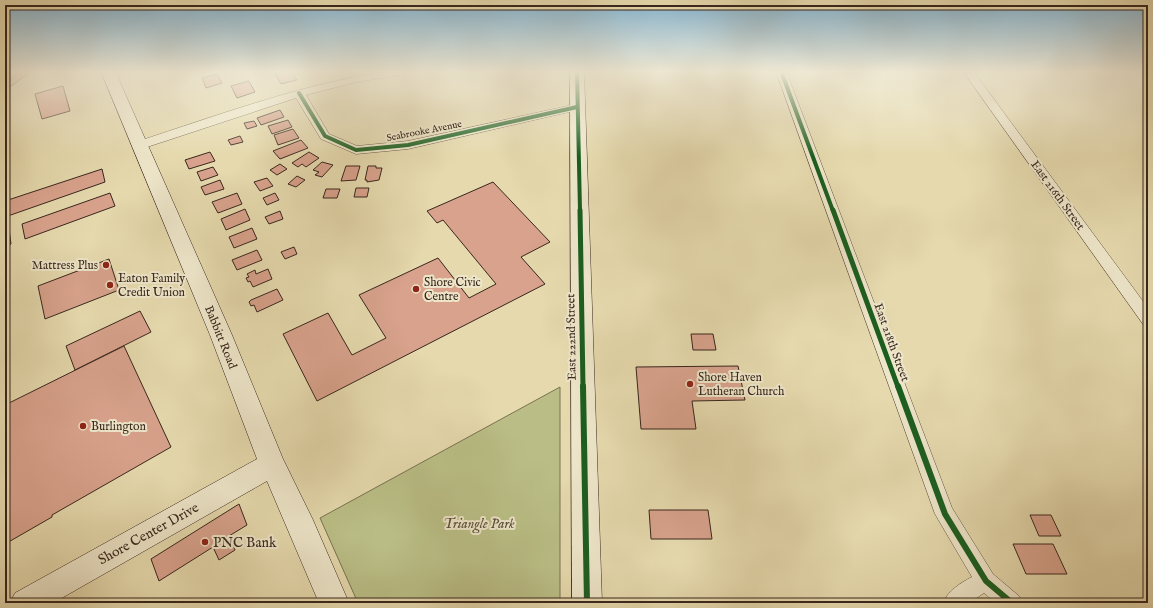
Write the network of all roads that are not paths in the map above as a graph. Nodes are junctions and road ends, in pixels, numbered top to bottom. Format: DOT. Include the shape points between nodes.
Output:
graph roads {
  1 [pos="121,99"];
  2 [pos="280,99"];
  3 [pos="303,99"];
  4 [pos="577,99"];
  5 [pos="792,99"];
  6 [pos="989,99"];
  7 [pos="577,106"];
  8 [pos="140,145"];
  9 [pos="1148,320"];
  10 [pos="272,464"];
  11 [pos="986,581"];
  12 [pos="24,603"];
  13 [pos="334,603"];
  14 [pos="587,603"];
  15 [pos="953,603"];
  16 [pos="1012,603"];
  1 -- 8 [label="street, Babbitt Road"];
  2 -- 8 [label="street"];
  3 -- 7 [label="street, Seabrooke Avenue" via="325,136 356,150 408,145"];
  4 -- 7 [label="street, East 222nd Street"];
  5 -- 11 [label="street, East 218th Street" via="945,514"];
  6 -- 9 [label="street, East 216th Street"];
  7 -- 14 [label="street, East 222nd Street"];
  8 -- 10 [label="street, Babbitt Road"];
  10 -- 12 [label="street, Shore Center Drive"];
  10 -- 13 [label="street, Babbitt Road"];
  11 -- 15 [label="street" via="970,589"];
  11 -- 16 [label="street, East 218th Street"];
}
